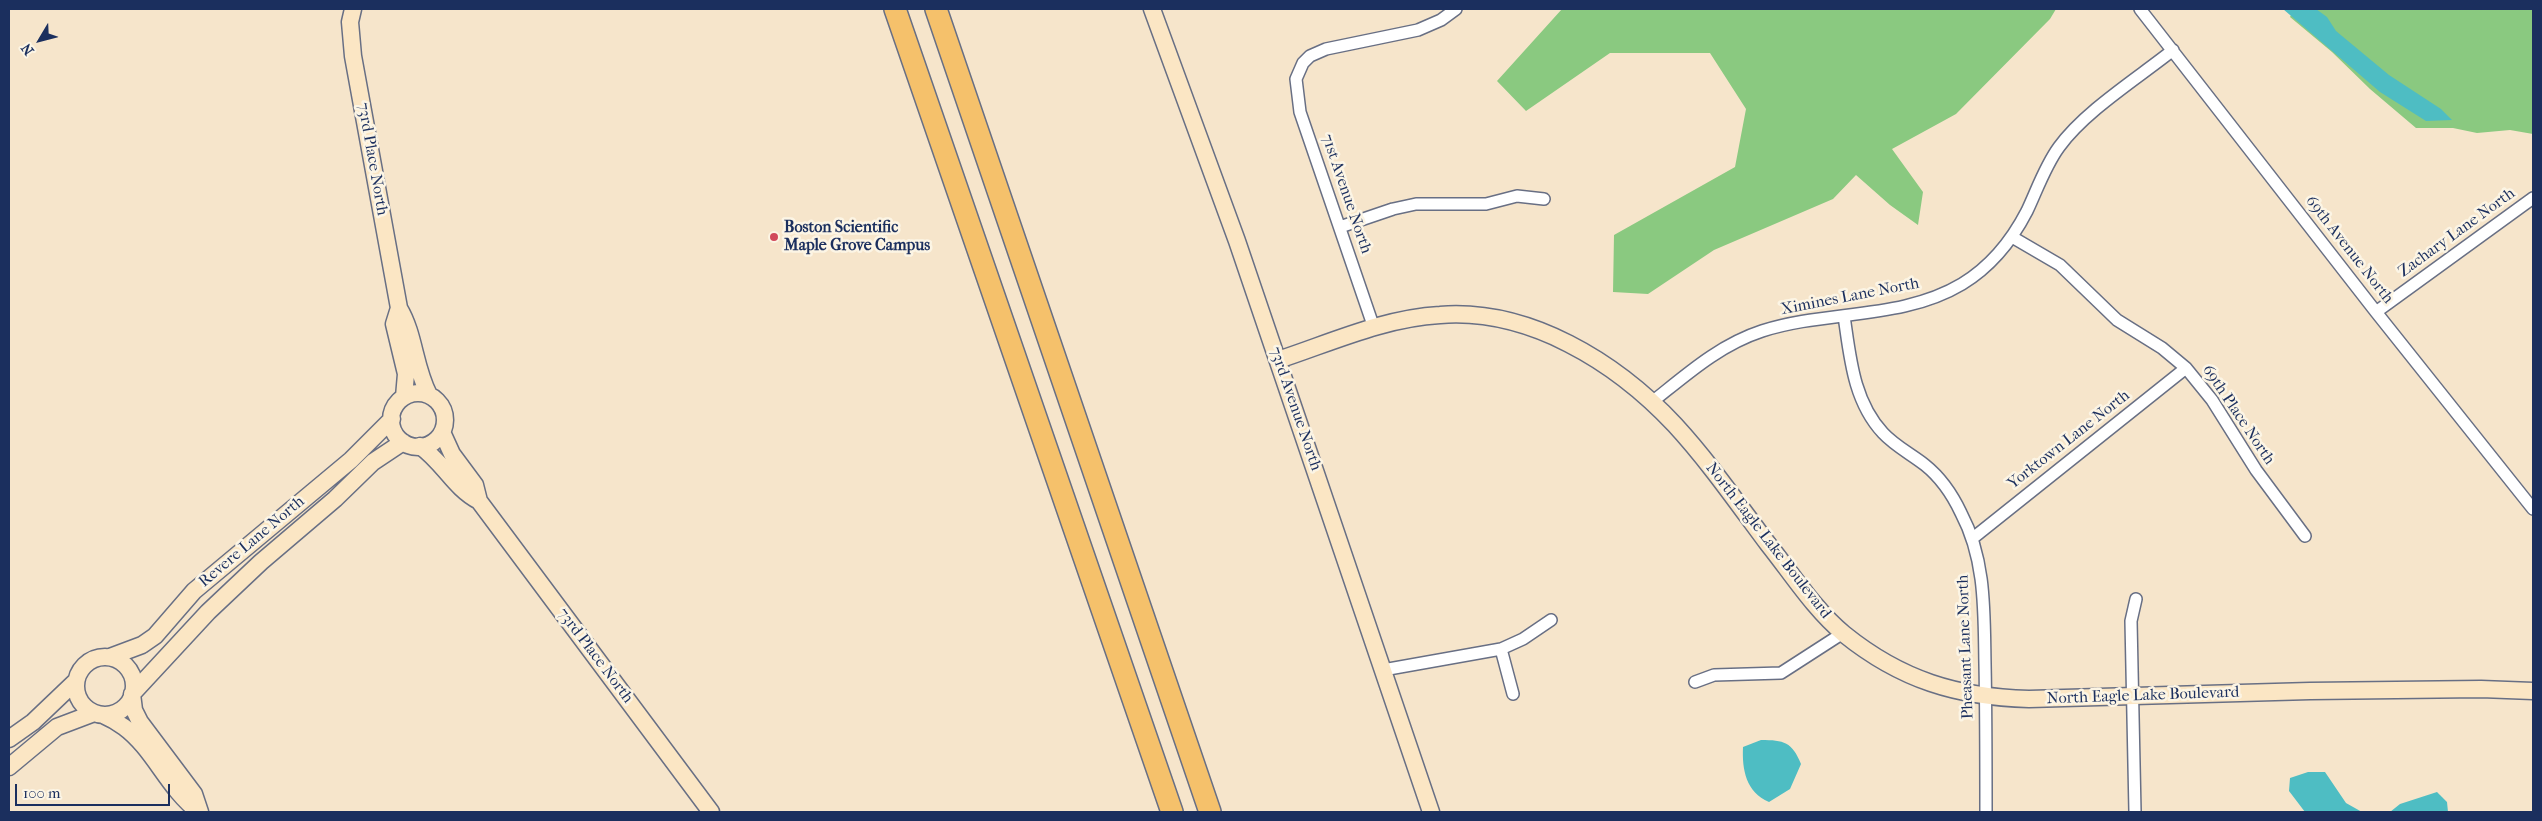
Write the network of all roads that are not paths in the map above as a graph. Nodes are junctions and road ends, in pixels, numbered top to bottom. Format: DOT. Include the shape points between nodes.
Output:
graph roads {
  1 [pos="352,9"];
  2 [pos="895,9"];
  3 [pos="936,9"];
  4 [pos="1152,9"];
  5 [pos="1456,9"];
  6 [pos="2140,9"];
  7 [pos="2173,50"];
  8 [pos="1544,198"];
  9 [pos="2533,198"];
  10 [pos="1340,227"];
  11 [pos="2012,237"];
  12 [pos="399,308"];
  13 [pos="2376,312"];
  14 [pos="1844,316"];
  15 [pos="1374,328"];
  16 [pos="1278,360"];
  17 [pos="2186,368"];
  18 [pos="429,395"];
  19 [pos="404,397"];
  20 [pos="1652,402"];
  21 [pos="392,419"];
  22 [pos="442,432"];
  23 [pos="403,442"];
  24 [pos="420,446"];
  25 [pos="479,501"];
  26 [pos="2533,509"];
  27 [pos="2305,536"];
  28 [pos="1973,538"];
  29 [pos="2136,599"];
  30 [pos="1551,620"];
  31 [pos="1843,633"];
  32 [pos="1501,649"];
  33 [pos="110,657"];
  34 [pos="1383,670"];
  35 [pos="76,681"];
  36 [pos="1695,682"];
  37 [pos="2533,692"];
  38 [pos="132,694"];
  39 [pos="1513,694"];
  40 [pos="2131,697"];
  41 [pos="1986,698"];
  42 [pos="99,714"];
  43 [pos="9,740"];
  44 [pos="9,767"];
  45 [pos="200,812"];
  46 [pos="711,812"];
  47 [pos="1172,812"];
  48 [pos="1210,812"];
  49 [pos="1431,812"];
  50 [pos="1986,812"];
  51 [pos="2135,812"];
  1 -- 12 [label="street, 73rd Place North" via="353,56"];
  2 -- 47 [label="highway"];
  3 -- 48 [label="highway"];
  4 -- 16 [label="street, 73rd Avenue North"];
  5 -- 10 [label="street, 71st Avenue North" via="1418,30 1317,52 1299,70 1296,88 1300,112"];
  6 -- 7 [label="street, 69th Avenue North"];
  7 -- 11 [label="street, Ximines Lane North" via="2072,131 2048,167"];
  7 -- 13 [label="street, 69th Avenue North"];
  8 -- 10 [label="street" via="1517,196 1486,204 1416,204"];
  9 -- 13 [label="street, Zachary Lane North"];
  10 -- 15 [label="street, 71st Avenue North"];
  11 -- 14 [label="street, Ximines Lane North" via="1976,274 1939,296"];
  11 -- 17 [label="street, 69th Place North" via="2060,265 2117,320 2162,348"];
  12 -- 18 [label="street, 73rd Place North" via="407,322 419,376"];
  12 -- 19 [label="street, 73rd Place North" via="394,324 406,374"];
  13 -- 26 [label="street, 69th Avenue North"];
  14 -- 20 [label="street, Ximines Lane North" via="1788,325 1744,338 1704,361"];
  14 -- 28 [label="street, Pheasant Lane North" via="1853,372 1870,417 1894,443 1926,466 1945,486"];
  15 -- 16 [label="street, North Eagle Lake Boulevard"];
  15 -- 20 [label="street, North Eagle Lake Boulevard" via="1407,318 1441,314 1506,320 1539,329 1569,344 1597,360"];
  16 -- 34 [label="street, 73rd Avenue North"];
  17 -- 27 [label="street, 69th Place North" via="2212,400 2256,470"];
  17 -- 28 [label="street, Yorktown Lane North"];
  18 -- 19 [label="street"];
  18 -- 22 [label="street" via="442,407 445,416"];
  19 -- 21 [label="street" via="397,403"];
  20 -- 31 [label="street, North Eagle Lake Boulevard" via="1694,447 1804,591"];
  21 -- 23 [label="street" via="393,428"];
  21 -- 33 [label="street, Revere Lane North" via="351,460 194,591 156,636"];
  22 -- 24 [label="street" via="429,444"];
  22 -- 25 [label="street, 73rd Place North" via="452,454 475,485"];
  23 -- 24 [label="street"];
  23 -- 38 [label="street, Revere Lane North" via="373,462 261,562 208,612"];
  24 -- 25 [label="street, 73rd Place North" via="436,458 465,494"];
  25 -- 46 [label="street, 73rd Place North"];
  28 -- 41 [label="street, Pheasant Lane North" via="1982,584"];
  29 -- 40 [label="street" via="2131,621"];
  30 -- 32 [label="street"];
  31 -- 36 [label="street" via="1781,673 1714,676"];
  31 -- 41 [label="street, North Eagle Lake Boulevard" via="1883,662 1915,678"];
  32 -- 34 [label="street"];
  32 -- 39 [label="street"];
  33 -- 35 [label="street" via="91,660"];
  33 -- 38 [label="street" via="126,667 131,675"];
  34 -- 49 [label="street, 73rd Avenue North"];
  35 -- 42 [label="street" via="80,701"];
  35 -- 43 [label="street"];
  37 -- 40 [label="street, North Eagle Lake Boulevard" via="2481,689 2310,691"];
  38 -- 42 [label="street" via="121,710"];
  38 -- 45 [label="street" via="140,722 194,794"];
  40 -- 41 [label="street, North Eagle Lake Boulevard"];
  40 -- 51 [label="street"];
  41 -- 50 [label="street, Pheasant Lane North"];
  42 -- 44 [label="street" via="56,727"];
  42 -- 45 [label="street" via="124,727 184,800"];
}
